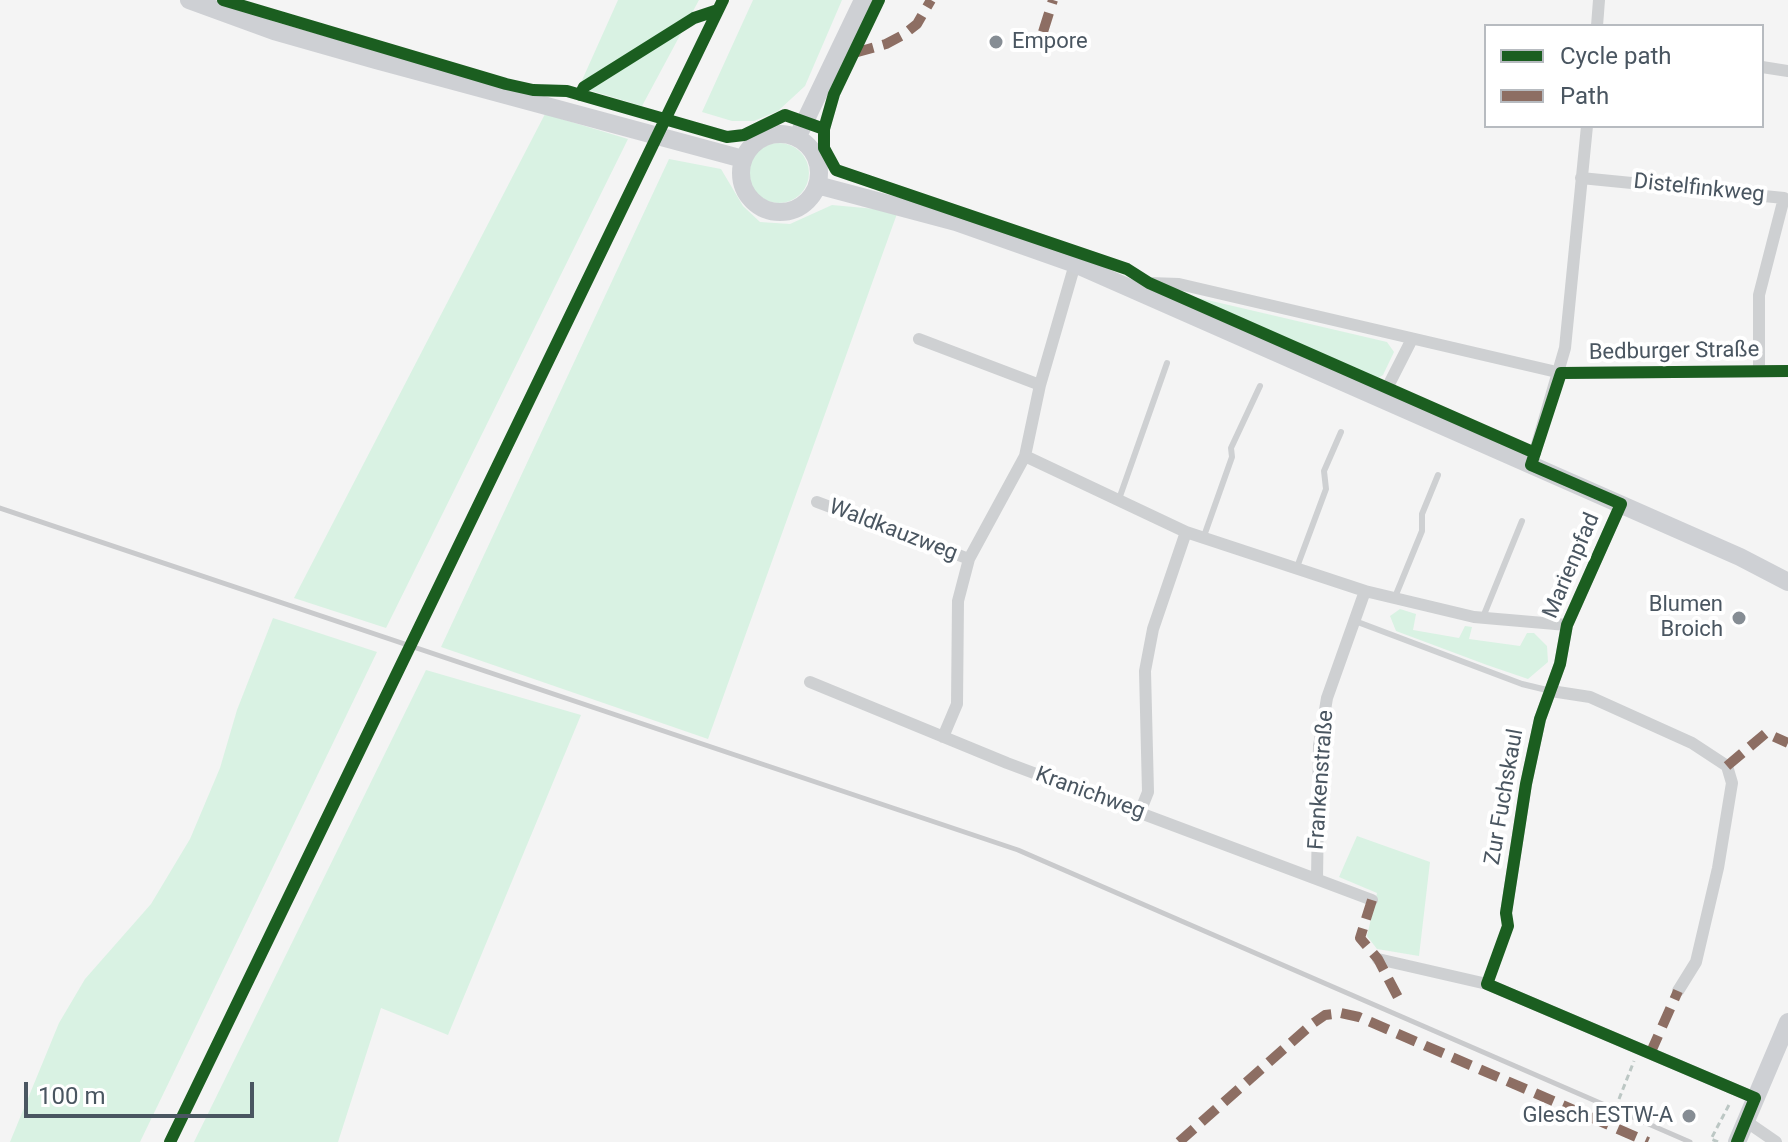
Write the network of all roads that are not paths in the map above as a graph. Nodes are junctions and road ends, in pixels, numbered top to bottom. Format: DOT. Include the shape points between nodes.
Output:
graph roads {
  1 [pos="189,0"];
  2 [pos="863,0"];
  3 [pos="1599,0"];
  4 [pos="1597,24"];
  5 [pos="1764,67"];
  6 [pos="1788,71"];
  7 [pos="1587,128"];
  8 [pos="797,138"];
  9 [pos="743,159"];
  10 [pos="1581,178"];
  11 [pos="817,185"];
  12 [pos="1075,264"];
  13 [pos="1146,294"];
  14 [pos="919,339"];
  15 [pos="1412,339"];
  16 [pos="1167,363"];
  17 [pos="1759,371"];
  18 [pos="1788,371"];
  19 [pos="1561,373"];
  20 [pos="1040,385"];
  21 [pos="1260,386"];
  22 [pos="1381,400"];
  23 [pos="1341,432"];
  24 [pos="1025,456"];
  25 [pos="1531,465"];
  26 [pos="1438,475"];
  27 [pos="817,502"];
  28 [pos="1117,502"];
  29 [pos="1621,504"];
  30 [pos="1522,521"];
  31 [pos="1186,532"];
  32 [pos="1204,536"];
  33 [pos="969,559"];
  34 [pos="1297,567"];
  35 [pos="1788,582"];
  36 [pos="1365,591"];
  37 [pos="1394,600"];
  38 [pos="1483,617"];
  39 [pos="1355,621"];
  40 [pos="1567,625"];
  41 [pos="810,682"];
  42 [pos="1551,691"];
  43 [pos="943,737"];
  44 [pos="1140,812"];
  45 [pos="1317,879"];
  46 [pos="1372,900"];
  47 [pos="1506,913"];
  48 [pos="1378,959"];
  49 [pos="1678,991"];
  50 [pos="1788,1022"];
  51 [pos="1755,1098"];
  52 [pos="1747,1122"];
  53 [pos="1737,1142"];
  54 [pos="1776,1142"];
  1 -- 9 [label="main road" via="274,31"];
  2 -- 8 [label="main road"];
  3 -- 4 [label="street"];
  5 -- 6 [label="street"];
  7 -- 10 [label="street"];
  8 -- 9 [label="main road" via="762,138"];
  8 -- 11 [label="main road" via="815,155"];
  9 -- 11 [label="main road" via="745,193 767,210 793,210"];
  10 -- 17 [label="street, Distelfinkweg" via="1784,198 1759,295"];
  10 -- 19 [label="street"];
  11 -- 12 [label="main road" via="956,222"];
  12 -- 13 [label="main road"];
  12 -- 20 [label="street"];
  13 -- 15 [label="street, Bedburger Straße" via="1149,283 1179,284"];
  13 -- 22 [label="main road"];
  14 -- 20 [label="street"];
  15 -- 19 [label="street, Bedburger Straße"];
  15 -- 22 [label="street"];
  16 -- 28 [label="lane"];
  17 -- 18 [label="street, Bedburger Straße"];
  17 -- 19 [label="street, Bedburger Straße"];
  19 -- 25 [label="street"];
  20 -- 24 [label="street"];
  21 -- 32 [label="lane" via="1231,448"];
  22 -- 25 [label="main road"];
  23 -- 34 [label="lane" via="1324,471 1326,489"];
  24 -- 28 [label="street, Marienpfad"];
  24 -- 33 [label="street"];
  25 -- 29 [label="main road"];
  26 -- 37 [label="lane"];
  27 -- 33 [label="street, Waldkauzweg"];
  28 -- 31 [label="street, Marienpfad"];
  29 -- 35 [label="main road"];
  29 -- 40 [label="street, Marienpfad"];
  30 -- 38 [label="lane"];
  31 -- 32 [label="street, Marienpfad"];
  31 -- 44 [label="street" via="1153,629 1145,671 1148,792"];
  32 -- 34 [label="street, Marienpfad"];
  33 -- 43 [label="street" via="958,601 957,704"];
  34 -- 36 [label="street, Marienpfad"];
  36 -- 37 [label="street, Marienpfad"];
  36 -- 39 [label="street, Frankenstraße"];
  37 -- 38 [label="street, Marienpfad"];
  38 -- 40 [label="street, Marienpfad"];
  39 -- 42 [label="lane"];
  39 -- 45 [label="street, Frankenstraße" via="1327,698 1319,746"];
  40 -- 42 [label="street, Marienpfad"];
  41 -- 43 [label="street, Kranichweg"];
  42 -- 47 [label="street, Zur Fuchskaul" via="1526,784"];
  42 -- 49 [label="street" via="1590,697 1692,743 1727,766 1732,783 1718,868 1696,962"];
  43 -- 44 [label="street, Kranichweg"];
  44 -- 45 [label="street, Kranichweg"];
  45 -- 46 [label="street, Kranichweg"];
  48 -- 51 [label="street" via="1487,984"];
  50 -- 51 [label="main road"];
  51 -- 52 [label="main road"];
  52 -- 53 [label="main road"];
  52 -- 54 [label="street"];
}
